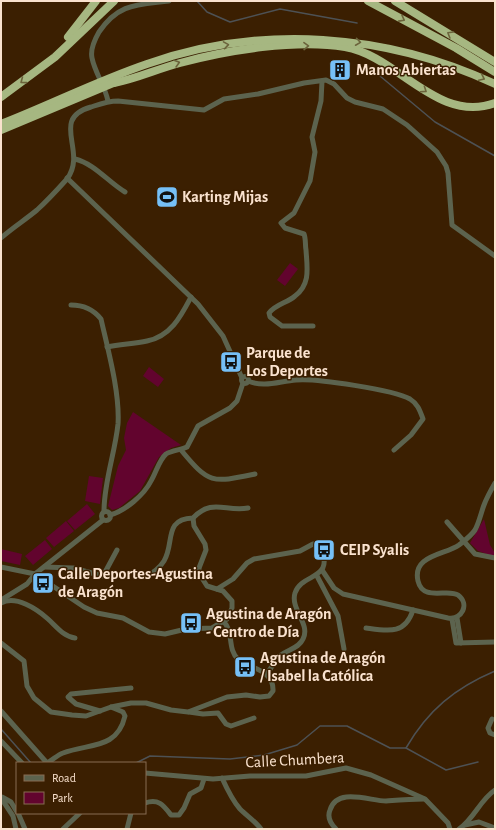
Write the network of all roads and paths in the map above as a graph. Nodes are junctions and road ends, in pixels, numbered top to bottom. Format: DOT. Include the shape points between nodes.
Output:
graph roads {
  1 [pos="96,1"];
  2 [pos="114,1"];
  3 [pos="169,1"];
  4 [pos="368,1"];
  5 [pos="396,1"];
  6 [pos="161,60"];
  7 [pos="495,62"];
  8 [pos="44,65"];
  9 [pos="495,72"];
  10 [pos="322,81"];
  11 [pos="114,83"];
  12 [pos="495,84"];
  13 [pos="1,97"];
  14 [pos="108,99"];
  15 [pos="495,103"];
  16 [pos="1,124"];
  17 [pos="1,130"];
  18 [pos="75,158"];
  19 [pos="67,178"];
  20 [pos="125,192"];
  21 [pos="1,238"];
  22 [pos="495,256"];
  23 [pos="192,297"];
  24 [pos="71,305"];
  25 [pos="314,326"];
  26 [pos="107,347"];
  27 [pos="244,381"];
  28 [pos="181,450"];
  29 [pos="394,450"];
  30 [pos="255,474"];
  31 [pos="495,483"];
  32 [pos="248,508"];
  33 [pos="104,511"];
  34 [pos="110,515"];
  35 [pos="193,518"];
  36 [pos="103,520"];
  37 [pos="447,522"];
  38 [pos="464,541"];
  39 [pos="117,550"];
  40 [pos="495,558"];
  41 [pos="1,567"];
  42 [pos="44,567"];
  43 [pos="322,570"];
  44 [pos="35,574"];
  45 [pos="316,576"];
  46 [pos="145,577"];
  47 [pos="217,589"];
  48 [pos="1,600"];
  49 [pos="1,603"];
  50 [pos="413,610"];
  51 [pos="454,618"];
  52 [pos="224,622"];
  53 [pos="366,628"];
  54 [pos="75,638"];
  55 [pos="495,642"];
  56 [pos="1,643"];
  57 [pos="344,649"];
  58 [pos="267,674"];
  59 [pos="131,688"];
  60 [pos="111,707"];
  61 [pos="201,708"];
  62 [pos="1,711"];
  63 [pos="100,711"];
  64 [pos="188,712"];
  65 [pos="203,714"];
  66 [pos="254,718"];
  67 [pos="492,719"];
  68 [pos="495,735"];
  69 [pos="1,741"];
  70 [pos="21,762"];
  71 [pos="146,773"];
  72 [pos="222,778"];
  73 [pos="204,779"];
  74 [pos="495,790"];
  75 [pos="1,797"];
  76 [pos="425,799"];
  77 [pos="146,803"];
  78 [pos="16,810"];
  79 [pos="18,814"];
  80 [pos="79,814"];
  81 [pos="131,814"];
  82 [pos="465,825"];
  83 [pos="495,828"];
  84 [pos="16,829"];
  85 [pos="25,829"];
  86 [pos="63,829"];
  87 [pos="127,829"];
  88 [pos="261,829"];
  89 [pos="336,829"];
  90 [pos="450,829"];
  91 [pos="459,829"];
  1 -- 8 [label="highway"];
  2 -- 8 [label="highway"];
  3 -- 14 [label="street" via="128,7 116,12 94,40 92,60"];
  4 -- 9 [label="highway, one-way"];
  7 -- 5 [label="highway, one-way"];
  6 -- 11 [label="highway"];
  6 -- 12 [label="highway, one-way" via="207,48 242,43 305,38 333,39 398,49 454,66"];
  6 -- 16 [label="highway" via="115,76"];
  8 -- 13 [label="highway, one-way"];
  10 -- 14 [label="street" via="224,99 204,110"];
  10 -- 22 [label="street" via="334,84 347,98 383,109 437,152 448,173 452,225"];
  10 -- 25 [label="street" via="321,101 312,137 315,152 310,181 294,212 281,223 285,228 304,234 307,280 304,288 296,296 269,313 270,317 282,326"];
  11 -- 15 [label="highway, one-way" via="180,62 223,53 290,46 327,46 345,47 366,54 390,66 432,95 456,105 476,107"];
  11 -- 17 [label="highway"];
  14 -- 18 [label="street" via="78,112 72,118 70,130"];
  18 -- 19 [label="street"];
  18 -- 20 [label="street" via="90,165"];
  19 -- 21 [label="street" via="38,209"];
  19 -- 23 [label="street"];
  23 -- 26 [label="street" via="181,317 162,335 147,341"];
  23 -- 27 [label="street" via="223,336"];
  24 -- 26 [label="street" via="80,305 94,311 101,319"];
  26 -- 33 [label="street" via="118,416"];
  27 -- 28 [label="street" via="237,401 230,408 198,426 190,444"];
  27 -- 29 [label="street" via="257,384 297,380 325,382 410,399 418,405 423,419 411,435"];
  28 -- 30 [label="street" via="203,474 213,478 225,480"];
  28 -- 34 [label="street" via="167,453 142,494"];
  31 -- 38 [label="street" via="475,530"];
  32 -- 35 [label="street" via="236,510 209,507 201,510"];
  33 -- 34 [label="street"];
  33 -- 36 [label="street" via="101,515"];
  34 -- 36 [label="street" via="109,519"];
  35 -- 46 [label="street" via="184,518 176,523 171,532 164,561 159,569"];
  35 -- 47 [label="street" via="194,526 206,550 199,568 200,575 207,586"];
  36 -- 42 [label="street"];
  37 -- 38 [label="street"];
  38 -- 40 [label="street" via="475,554"];
  38 -- 51 [label="street" via="450,550 427,558 421,563 418,571 418,581 428,592 459,596 464,607 461,614"];
  39 -- 42 [label="street" via="103,576 73,568"];
  41 -- 44 [label="street"];
  42 -- 44 [label="street"];
  43 -- 45 [label="street"];
  43 -- 47 [label="street" via="322,551 320,546 313,544 300,551 254,559 233,579"];
  43 -- 50 [label="street" via="334,588 343,594"];
  44 -- 48 [label="street" via="27,584"];
  44 -- 52 [label="street" via="84,607 97,613 123,618 156,634 212,628"];
  45 -- 57 [label="street" via="338,616"];
  45 -- 58 [label="street" via="301,584 295,593 295,608 305,630 304,638 297,646 277,659"];
  47 -- 52 [label="street" via="229,596 232,601 230,614"];
  49 -- 54 [label="street" via="8,600 18,601 46,617 68,637"];
  50 -- 51 [label="street"];
  50 -- 53 [label="street" via="408,622 395,630"];
  51 -- 55 [label="street" via="459,643"];
  52 -- 58 [label="street" via="229,628 231,645 237,658"];
  56 -- 63 [label="street" via="24,661 30,693 51,712 86,716"];
  58 -- 61 [label="street" via="273,685 273,691 269,696 236,695"];
  59 -- 63 [label="street" via="72,694 68,697 76,704"];
  60 -- 62 [label="street" via="123,712 125,716 118,734 110,740 63,753 49,762 45,762"];
  60 -- 63 [label="street"];
  60 -- 64 [label="street" via="131,702"];
  61 -- 64 [label="street"];
  61 -- 65 [label="street"];
  64 -- 65 [label="street"];
  65 -- 66 [label="street" via="220,714 226,724 231,726"];
  67 -- 68 [label="street" via="488,728 490,733"];
  69 -- 70 [label="street"];
  71 -- 73 [label="street, Calle Chumbera"];
  72 -- 73 [label="street, Calle Chumbera"];
  72 -- 76 [label="street, Calle Chumbera" via="306,776 346,768 371,775"];
  72 -- 88 [label="street" via="237,805"];
  73 -- 77 [label="street" via="201,788 190,794 178,815 171,816 159,802"];
  74 -- 82 [label="street"];
  75 -- 78 [label="street" via="11,802"];
  75 -- 84 [label="street" via="13,816"];
  76 -- 89 [label="street" via="341,798 331,805 329,813"];
  76 -- 90 [label="street, Calle Chumbera" via="448,823"];
  79 -- 85 [label="street"];
  80 -- 86 [label="street"];
  81 -- 87 [label="street"];
  82 -- 83 [label="street" via="479,822"];
  82 -- 91 [label="street"];
}
